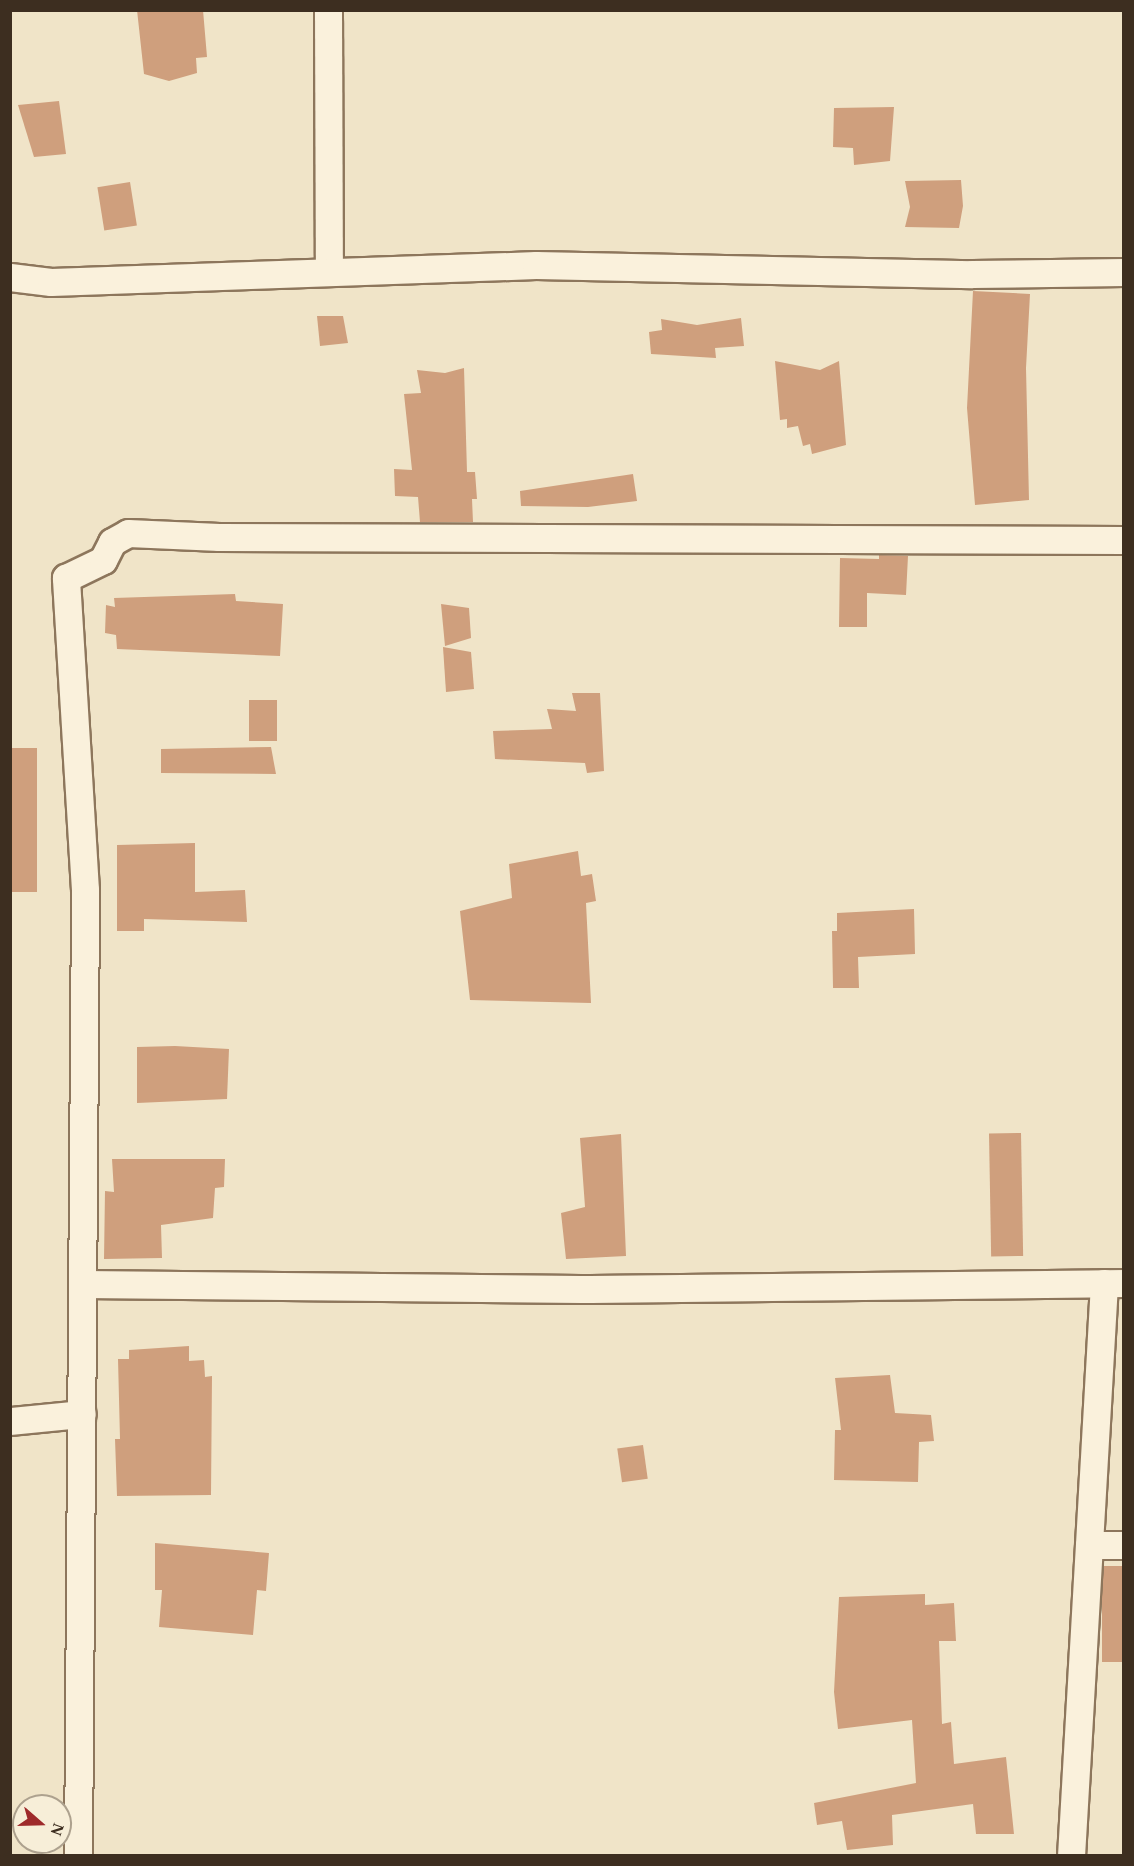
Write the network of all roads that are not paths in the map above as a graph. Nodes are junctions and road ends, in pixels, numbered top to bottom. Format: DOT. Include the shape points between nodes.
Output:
graph roads {
  1 [pos="328,10"];
  2 [pos="329,272"];
  3 [pos="1124,272"];
  4 [pos="10,277"];
  5 [pos="1124,540"];
  6 [pos="1114,1283"];
  7 [pos="83,1284"];
  8 [pos="82,1414"];
  9 [pos="10,1421"];
  10 [pos="1089,1545"];
  11 [pos="1124,1545"];
  12 [pos="78,1856"];
  13 [pos="1071,1856"];
  1 -- 2 [label="street"];
  2 -- 3 [label="street" via="536,265 972,274"];
  2 -- 4 [label="street" via="51,282"];
  5 -- 7 [label="street" via="219,537 128,533 112,542 103,561 66,578 85,890"];
  6 -- 7 [label="street" via="590,1289"];
  6 -- 10 [label="street"];
  7 -- 8 [label="street"];
  8 -- 9 [label="street"];
  8 -- 12 [label="street"];
  10 -- 11 [label="street"];
  10 -- 13 [label="street"];
}
